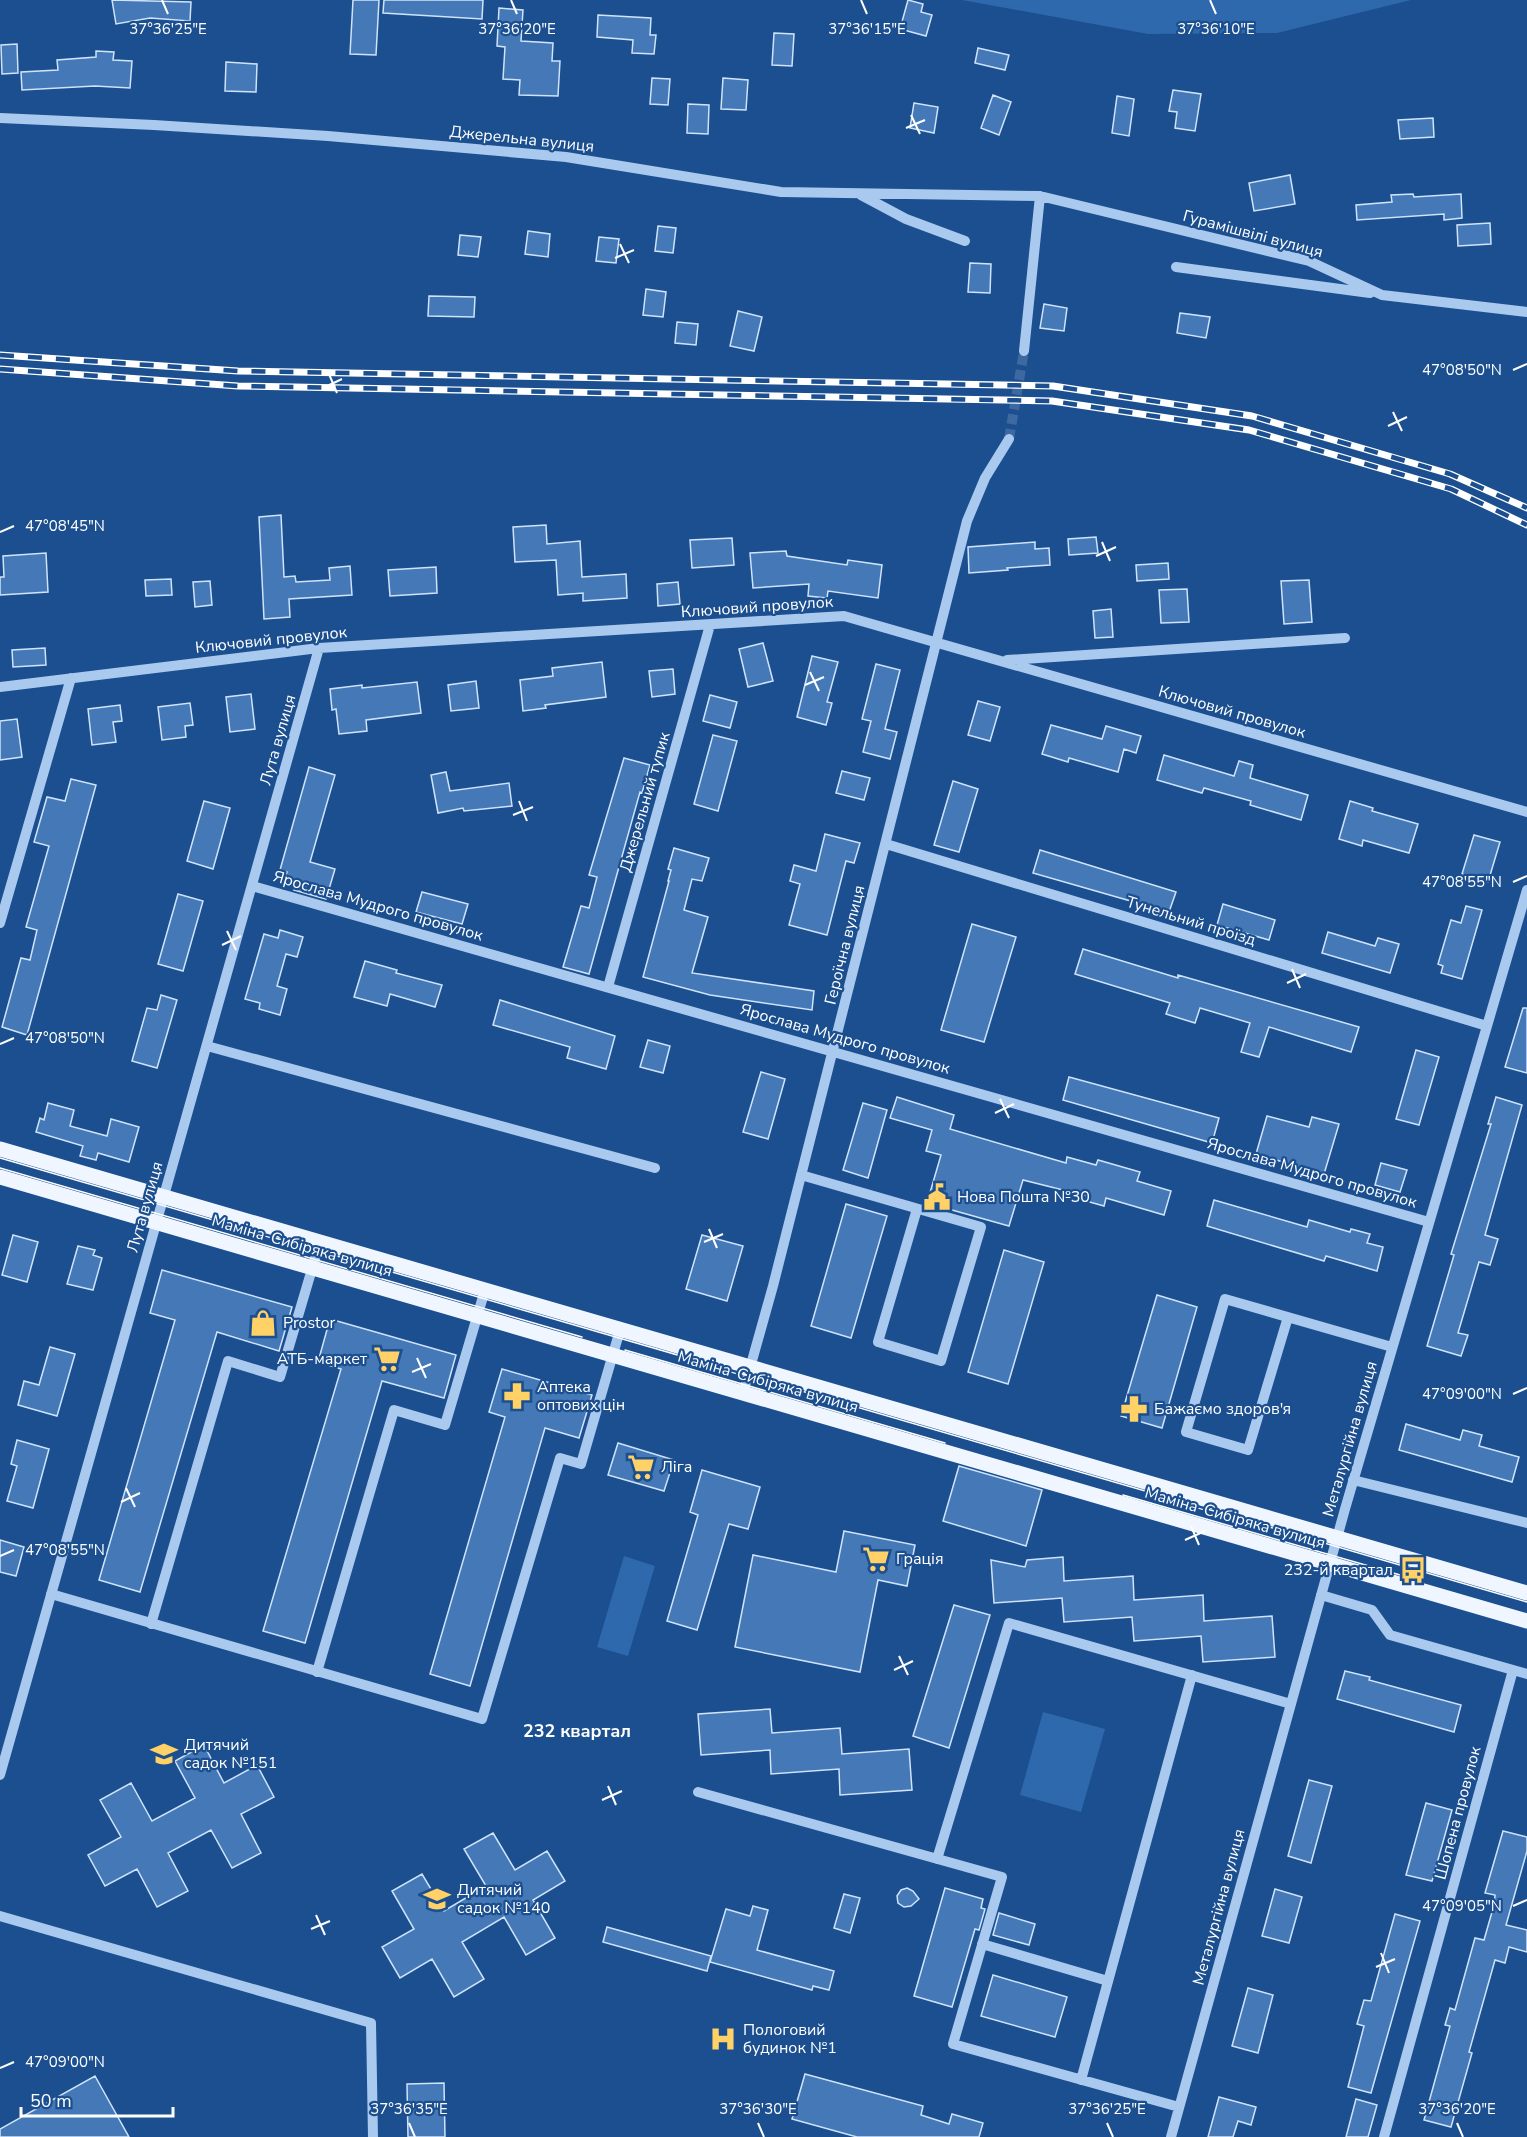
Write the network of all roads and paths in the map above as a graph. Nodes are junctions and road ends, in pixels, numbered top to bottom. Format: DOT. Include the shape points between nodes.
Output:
graph roads {
  1 [pos="0,118"];
  2 [pos="858,193"];
  3 [pos="1040,196"];
  4 [pos="965,241"];
  5 [pos="1176,267"];
  6 [pos="1382,295"];
  7 [pos="1527,312"];
  8 [pos="1024,351"];
  9 [pos="1009,439"];
  10 [pos="710,625"];
  11 [pos="1345,638"];
  12 [pos="938,643"];
  13 [pos="319,648"];
  14 [pos="998,660"];
  15 [pos="71,678"];
  16 [pos="0,687"];
  17 [pos="1527,812"];
  18 [pos="886,844"];
  19 [pos="252,886"];
  20 [pos="1527,890"];
  21 [pos="0,923"];
  22 [pos="608,987"];
  23 [pos="1487,1026"];
  24 [pos="207,1046"];
  25 [pos="833,1052"];
  26 [pos="0,1149"];
  27 [pos="655,1168"];
  28 [pos="801,1175"];
  29 [pos="0,1177"];
  30 [pos="164,1197"];
  31 [pos="917,1209"];
  32 [pos="156,1222"];
  33 [pos="1429,1222"];
  34 [pos="320,1242"];
  35 [pos="312,1268"];
  36 [pos="485,1290"];
  37 [pos="477,1316"];
  38 [pos="1288,1317"];
  39 [pos="620,1330"];
  40 [pos="1392,1347"];
  41 [pos="613,1356"];
  42 [pos="751,1368"];
  43 [pos="743,1393"];
  44 [pos="1353,1479"];
  45 [pos="1527,1523"];
  46 [pos="1337,1538"];
  47 [pos="1329,1564"];
  48 [pos="1527,1593"];
  49 [pos="51,1594"];
  50 [pos="1321,1595"];
  51 [pos="1527,1621"];
  52 [pos="151,1624"];
  53 [pos="1513,1670"];
  54 [pos="317,1672"];
  55 [pos="1527,1674"];
  56 [pos="1192,1675"];
  57 [pos="1291,1704"];
  58 [pos="0,1775"];
  59 [pos="698,1792"];
  60 [pos="936,1859"];
  61 [pos="0,1916"];
  62 [pos="982,1944"];
  63 [pos="1108,1980"];
  64 [pos="1081,2080"];
  65 [pos="1179,2107"];
  66 [pos="373,2137"];
  67 [pos="1171,2137"];
  68 [pos="1384,2137"];
  1 -- 2 [label="street, Джерельна вулиця" via="388,141 566,157 781,192"];
  2 -- 3 [label="street, Джерельна вулиця"];
  2 -- 4 [label="street" via="906,219"];
  3 -- 6 [label="street, Гурамішвілі вулиця" via="1309,261"];
  3 -- 8 [label="street"];
  5 -- 6 [label="street"];
  6 -- 7 [label="street, Гурамішвілі вулиця"];
  9 -- 12 [label="street, Героїчна вулиця" via="985,478 967,521"];
  10 -- 12 [label="street, Ключовий провулок" via="844,616"];
  10 -- 13 [label="street, Ключовий провулок"];
  10 -- 22 [label="street, Джерельний тупик"];
  11 -- 14 [label="street"];
  12 -- 14 [label="street, Ключовий провулок"];
  12 -- 18 [label="street, Героїчна вулиця"];
  13 -- 15 [label="street, Ключовий провулок"];
  13 -- 19 [label="street, Лута вулиця"];
  14 -- 17 [label="street, Ключовий провулок"];
  15 -- 16 [label="street, Ключовий провулок"];
  15 -- 21 [label="street"];
  18 -- 23 [label="street, Тунельний проїзд"];
  18 -- 25 [label="street, Героїчна вулиця"];
  19 -- 22 [label="street, Ярослава Мудрого провулок"];
  19 -- 24 [label="street, Лута вулиця"];
  20 -- 23 [label="street, Металургійна вулиця"];
  22 -- 25 [label="street, Ярослава Мудрого провулок"];
  23 -- 33 [label="street, Металургійна вулиця"];
  24 -- 27 [label="street"];
  24 -- 30 [label="street, Лута вулиця"];
  25 -- 28 [label="street, Героїчна вулиця"];
  25 -- 33 [label="street, Ярослава Мудрого провулок"];
  26 -- 30 [label="main road, Маміна-Сибіряка вулиця"];
  28 -- 31 [label="street"];
  28 -- 42 [label="street, Героїчна вулиця"];
  29 -- 32 [label="main road, Маміна-Сибіряка вулиця"];
  30 -- 32 [label="street, Лута вулиця"];
  30 -- 34 [label="main road, Маміна-Сибіряка вулиця"];
  31 -- 31 [label="street" via="981,1227 941,1361 878,1342"];
  32 -- 35 [label="main road, Маміна-Сибіряка вулиця"];
  32 -- 49 [label="street, Лута вулиця"];
  33 -- 40 [label="street, Металургійна вулиця"];
  34 -- 35 [label="street"];
  34 -- 36 [label="main road, Маміна-Сибіряка вулиця"];
  35 -- 37 [label="main road, Маміна-Сибіряка вулиця"];
  35 -- 52 [label="street" via="280,1377 228,1361"];
  36 -- 37 [label="street"];
  36 -- 39 [label="main road, Маміна-Сибіряка вулиця"];
  37 -- 41 [label="main road, Маміна-Сибіряка вулиця"];
  37 -- 54 [label="street" via="445,1425 394,1410"];
  38 -- 38 [label="street" via="1248,1450 1185,1432 1225,1299"];
  38 -- 40 [label="street"];
  39 -- 41 [label="street"];
  39 -- 42 [label="main road, Маміна-Сибіряка вулиця"];
  40 -- 44 [label="street, Металургійна вулиця"];
  41 -- 43 [label="main road, Маміна-Сибіряка вулиця"];
  41 -- 54 [label="street" via="581,1464 560,1458 483,1719"];
  42 -- 43 [label="street, Героїчна вулиця"];
  42 -- 46 [label="main road, Маміна-Сибіряка вулиця"];
  43 -- 47 [label="main road, Маміна-Сибіряка вулиця"];
  44 -- 45 [label="street"];
  44 -- 46 [label="street, Металургійна вулиця"];
  46 -- 47 [label="street, Металургійна вулиця"];
  46 -- 48 [label="main road, Маміна-Сибіряка вулиця"];
  47 -- 50 [label="street, Металургійна вулиця"];
  47 -- 51 [label="main road, Маміна-Сибіряка вулиця"];
  49 -- 52 [label="street"];
  49 -- 58 [label="street, Лута вулиця"];
  50 -- 53 [label="street" via="1372,1610 1390,1635"];
  50 -- 57 [label="street, Металургійна вулиця"];
  52 -- 54 [label="street"];
  53 -- 55 [label="street"];
  53 -- 68 [label="street, Шопена провулок"];
  56 -- 57 [label="street"];
  56 -- 60 [label="street" via="1009,1623"];
  56 -- 63 [label="street"];
  57 -- 65 [label="street, Металургійна вулиця"];
  59 -- 60 [label="street"];
  60 -- 62 [label="street" via="1002,1877"];
  61 -- 66 [label="street" via="370,2023"];
  62 -- 63 [label="street"];
  62 -- 64 [label="street" via="953,2044"];
  63 -- 64 [label="street"];
  64 -- 65 [label="street"];
  65 -- 67 [label="street, Металургійна вулиця"];
}
